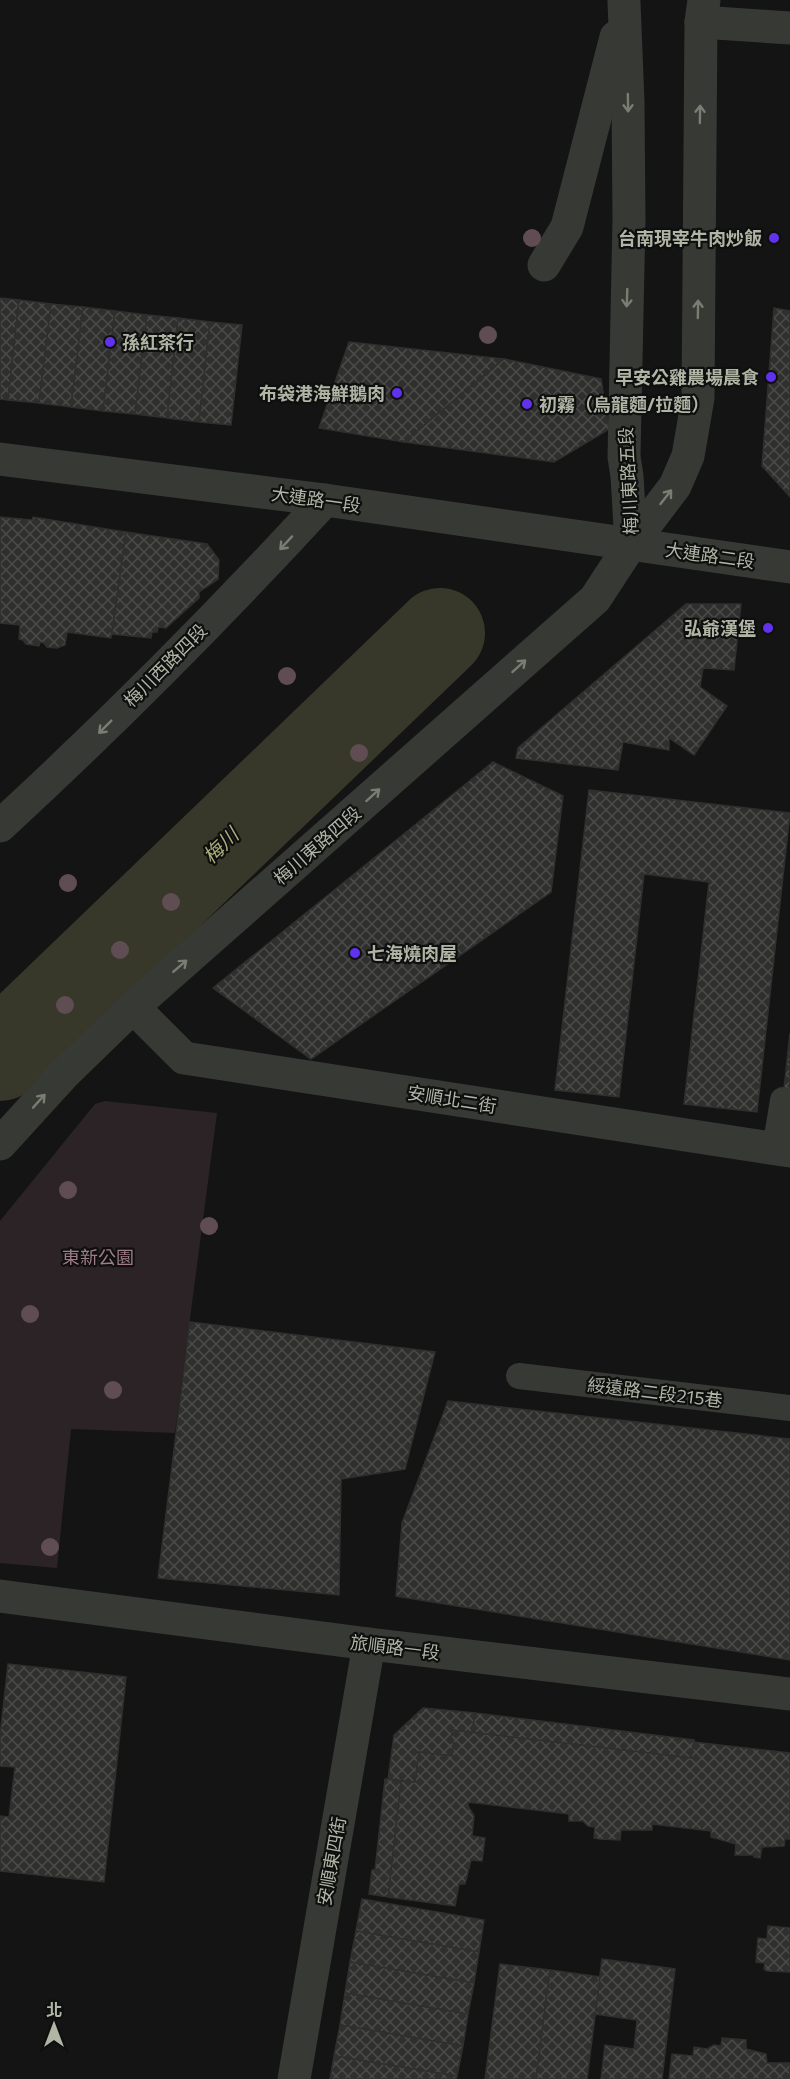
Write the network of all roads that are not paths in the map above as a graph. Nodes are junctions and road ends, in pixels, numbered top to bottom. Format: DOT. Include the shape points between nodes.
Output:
graph roads {
  1 [pos="615,1"];
  2 [pos="702,11"];
  3 [pos="790,28"];
  4 [pos="544,265"];
  5 [pos="0,459"];
  6 [pos="325,500"];
  7 [pos="630,544"];
  8 [pos="790,567"];
  9 [pos="0,826"];
  10 [pos="133,1007"];
  11 [pos="783,1100"];
  12 [pos="0,1144"];
  13 [pos="783,1150"];
  14 [pos="519,1376"];
  15 [pos="790,1408"];
  16 [pos="0,1596"];
  17 [pos="369,1644"];
  18 [pos="790,1694"];
  19 [pos="294,2079"];
  1 -- 4 [label="street, 梅川東路五段" via="567,227"];
  1 -- 7 [label="street, 梅川東路五段, one-way" via="628,102 624,457"];
  2 -- 3 [label="street"];
  7 -- 2 [label="street, 梅川東路五段, one-way" via="675,486 688,456 698,398"];
  5 -- 6 [label="street, 大連路一段"];
  6 -- 7 [label="street, 大連路一段"];
  6 -- 9 [label="street, 梅川西路四段, one-way" via="81,750"];
  7 -- 8 [label="street, 大連路二段"];
  10 -- 7 [label="street, 梅川東路四段, one-way" via="596,598"];
  12 -- 10 [label="street, 梅川東路四段, one-way"];
  10 -- 13 [label="street, 安順北二街" via="184,1058"];
  11 -- 13 [label="lane"];
  14 -- 15 [label="lane, 綏遠路二段215巷"];
  16 -- 17 [label="street, 旅順路一段"];
  17 -- 18 [label="street, 旅順路一段"];
  17 -- 19 [label="street, 安順東四街"];
}
